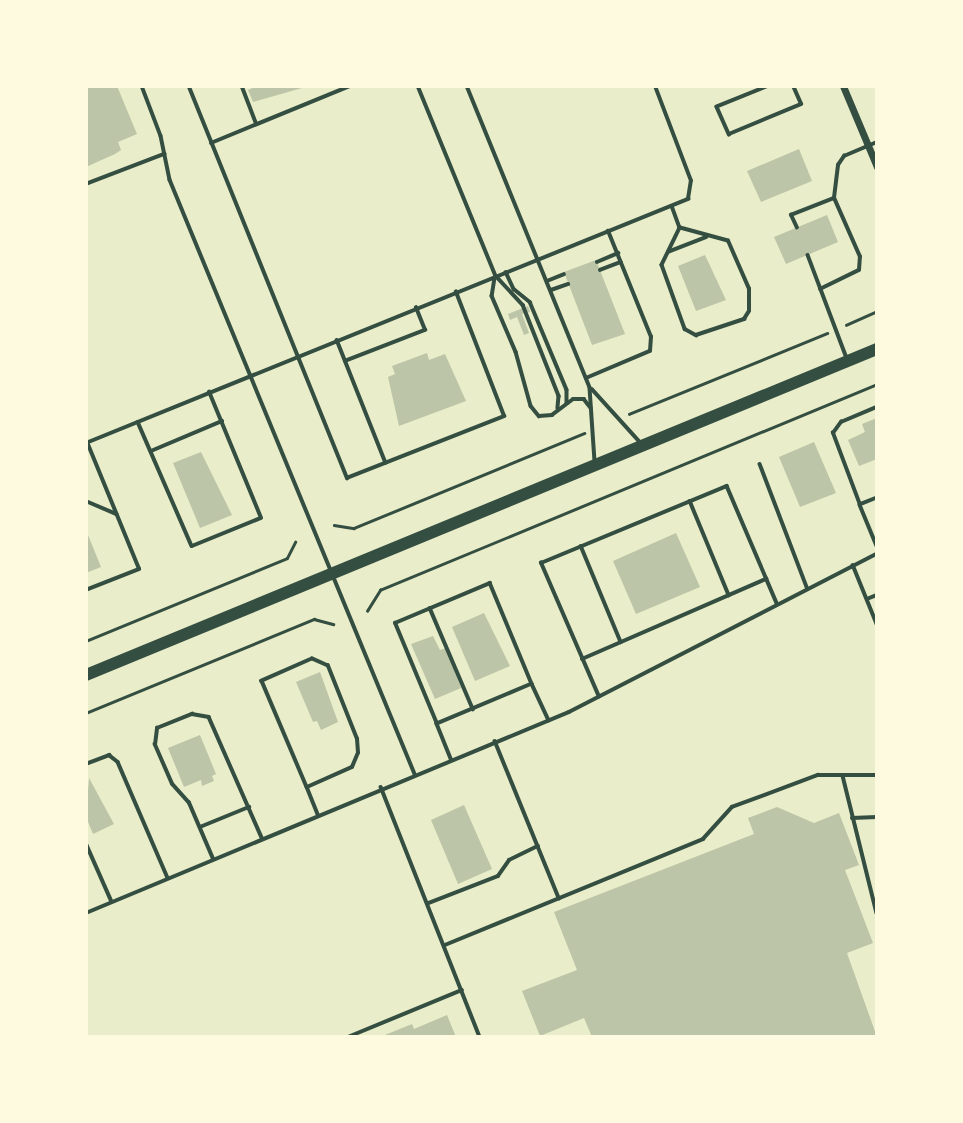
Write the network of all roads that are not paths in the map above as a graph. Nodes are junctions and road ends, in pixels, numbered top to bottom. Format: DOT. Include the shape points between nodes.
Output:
graph roads {
  1 [pos="142,86"];
  2 [pos="189,86"];
  3 [pos="242,86"];
  4 [pos="350,86"];
  5 [pos="418,86"];
  6 [pos="467,86"];
  7 [pos="655,86"];
  8 [pos="769,86"];
  9 [pos="793,86"];
  10 [pos="843,86"];
  11 [pos="257,124"];
  12 [pos="877,142"];
  13 [pos="211,143"];
  14 [pos="868,145"];
  15 [pos="164,154"];
  16 [pos="877,167"];
  17 [pos="86,184"];
  18 [pos="834,198"];
  19 [pos="672,206"];
  20 [pos="680,228"];
  21 [pos="797,228"];
  22 [pos="608,232"];
  23 [pos="708,236"];
  24 [pos="668,252"];
  25 [pos="618,253"];
  26 [pos="808,255"];
  27 [pos="538,259"];
  28 [pos="597,261"];
  29 [pos="621,262"];
  30 [pos="600,270"];
  31 [pos="506,272"];
  32 [pos="564,274"];
  33 [pos="496,276"];
  34 [pos="547,281"];
  35 [pos="568,284"];
  36 [pos="820,289"];
  37 [pos="551,290"];
  38 [pos="456,292"];
  39 [pos="416,308"];
  40 [pos="337,340"];
  41 [pos="877,349"];
  42 [pos="298,355"];
  43 [pos="345,361"];
  44 [pos="849,361"];
  45 [pos="252,374"];
  46 [pos="586,378"];
  47 [pos="590,388"];
  48 [pos="209,392"];
  49 [pos="567,402"];
  50 [pos="877,407"];
  51 [pos="558,408"];
  52 [pos="593,411"];
  53 [pos="222,421"];
  54 [pos="138,422"];
  55 [pos="87,443"];
  56 [pos="644,446"];
  57 [pos="151,451"];
  58 [pos="386,463"];
  59 [pos="760,464"];
  60 [pos="596,465"];
  61 [pos="877,498"];
  62 [pos="86,501"];
  63 [pos="690,501"];
  64 [pos="860,505"];
  65 [pos="116,514"];
  66 [pos="581,546"];
  67 [pos="877,546"];
  68 [pos="877,554"];
  69 [pos="853,565"];
  70 [pos="334,573"];
  71 [pos="767,579"];
  72 [pos="807,587"];
  73 [pos="86,590"];
  74 [pos="729,595"];
  75 [pos="877,595"];
  76 [pos="867,598"];
  77 [pos="777,603"];
  78 [pos="430,608"];
  79 [pos="877,624"];
  80 [pos="621,642"];
  81 [pos="582,659"];
  82 [pos="88,672"];
  83 [pos="532,684"];
  84 [pos="598,697"];
  85 [pos="473,709"];
  86 [pos="549,720"];
  87 [pos="437,724"];
  88 [pos="495,741"];
  89 [pos="451,759"];
  90 [pos="86,764"];
  91 [pos="415,774"];
  92 [pos="843,775"];
  93 [pos="877,775"];
  94 [pos="307,787"];
  95 [pos="381,788"];
  96 [pos="249,807"];
  97 [pos="318,814"];
  98 [pos="877,817"];
  99 [pos="852,818"];
  100 [pos="200,827"];
  101 [pos="262,838"];
  102 [pos="86,843"];
  103 [pos="538,846"];
  104 [pos="213,859"];
  105 [pos="168,878"];
  106 [pos="559,898"];
  107 [pos="112,902"];
  108 [pos="429,903"];
  109 [pos="86,913"];
  110 [pos="877,913"];
  111 [pos="445,945"];
  112 [pos="462,990"];
  113 [pos="348,1037"];
  114 [pos="480,1037"];
  1 -- 15 [label="lane"];
  2 -- 13 [label="lane"];
  3 -- 11 [label="lane"];
  4 -- 11 [label="lane"];
  5 -- 33 [label="lane"];
  6 -- 27 [label="lane"];
  7 -- 19 [label="lane" via="691,181 688,199"];
  8 -- 9 [label="lane" via="717,107 729,134 801,104"];
  10 -- 14 [label="street"];
  11 -- 13 [label="lane"];
  12 -- 14 [label="lane"];
  13 -- 42 [label="lane"];
  14 -- 16 [label="street"];
  14 -- 18 [label="lane" via="844,156 838,165"];
  15 -- 17 [label="lane"];
  15 -- 45 [label="lane" via="170,180"];
  18 -- 21 [label="lane" via="792,215"];
  18 -- 36 [label="lane" via="860,257 859,270 853,277"];
  19 -- 20 [label="lane"];
  19 -- 22 [label="lane"];
  20 -- 23 [label="lane"];
  20 -- 24 [label="lane"];
  22 -- 25 [label="lane"];
  22 -- 27 [label="lane"];
  23 -- 24 [label="lane"];
  23 -- 24 [label="lane" via="728,241 744,277 750,301 744,319 691,334 664,275 662,259"];
  25 -- 28 [label="lane"];
  25 -- 29 [label="lane"];
  26 -- 36 [label="lane"];
  27 -- 31 [label="lane"];
  27 -- 34 [label="lane"];
  29 -- 30 [label="lane"];
  29 -- 46 [label="lane" via="651,337 650,351"];
  31 -- 33 [label="lane"];
  31 -- 49 [label="lane" via="514,289 530,302 567,390"];
  32 -- 34 [label="lane"];
  33 -- 38 [label="lane"];
  33 -- 51 [label="lane" via="523,305 559,396"];
  33 -- 51 [label="lane" via="492,296 516,352 531,406 539,416 552,415"];
  34 -- 37 [label="lane"];
  35 -- 37 [label="lane"];
  36 -- 44 [label="lane"];
  37 -- 46 [label="lane"];
  38 -- 39 [label="lane"];
  38 -- 58 [label="lane" via="504,416"];
  39 -- 40 [label="lane"];
  39 -- 43 [label="lane" via="425,330"];
  40 -- 42 [label="lane"];
  40 -- 43 [label="lane"];
  41 -- 44 [label="main road"];
  42 -- 45 [label="lane"];
  42 -- 58 [label="lane" via="347,478"];
  43 -- 58 [label="lane"];
  44 -- 56 [label="main road"];
  45 -- 48 [label="lane"];
  45 -- 70 [label="lane"];
  46 -- 47 [label="lane"];
  47 -- 52 [label="lane"];
  47 -- 56 [label="lane"];
  48 -- 53 [label="lane"];
  48 -- 54 [label="lane"];
  49 -- 51 [label="lane"];
  49 -- 52 [label="lane" via="584,399"];
  50 -- 64 [label="lane" via="841,422 833,433"];
  52 -- 60 [label="lane"];
  53 -- 57 [label="lane"];
  53 -- 57 [label="lane" via="261,518 192,547"];
  54 -- 55 [label="lane"];
  54 -- 57 [label="lane"];
  55 -- 65 [label="lane"];
  56 -- 60 [label="main road"];
  59 -- 72 [label="lane"];
  60 -- 70 [label="main road"];
  61 -- 64 [label="lane"];
  62 -- 65 [label="lane"];
  63 -- 66 [label="lane"];
  63 -- 71 [label="lane" via="727,486"];
  63 -- 74 [label="lane"];
  64 -- 67 [label="lane"];
  65 -- 73 [label="lane" via="139,569"];
  66 -- 80 [label="lane"];
  66 -- 81 [label="lane" via="541,563"];
  68 -- 69 [label="lane"];
  69 -- 72 [label="lane"];
  69 -- 76 [label="lane"];
  70 -- 82 [label="main road"];
  70 -- 91 [label="lane"];
  71 -- 74 [label="lane"];
  71 -- 77 [label="lane"];
  72 -- 77 [label="lane"];
  74 -- 80 [label="lane"];
  75 -- 76 [label="lane"];
  76 -- 79 [label="lane"];
  77 -- 84 [label="lane"];
  78 -- 83 [label="lane" via="490,583"];
  78 -- 85 [label="lane"];
  78 -- 87 [label="lane" via="394,623"];
  80 -- 81 [label="lane"];
  81 -- 84 [label="lane"];
  83 -- 85 [label="lane"];
  83 -- 86 [label="lane"];
  84 -- 86 [label="lane"];
  85 -- 87 [label="lane"];
  86 -- 88 [label="lane"];
  87 -- 89 [label="lane"];
  88 -- 89 [label="lane"];
  88 -- 103 [label="lane"];
  89 -- 91 [label="lane"];
  90 -- 105 [label="lane" via="109,755 118,762"];
  91 -- 95 [label="lane"];
  92 -- 93 [label="lane"];
  92 -- 99 [label="lane"];
  92 -- 106 [label="lane" via="818,775 726,810 703,839"];
  94 -- 94 [label="lane" via="352,767 358,753 357,739 328,666 312,659 262,681"];
  94 -- 97 [label="lane"];
  95 -- 97 [label="lane"];
  95 -- 108 [label="lane"];
  96 -- 100 [label="lane"];
  96 -- 100 [label="lane" via="215,724 201,713 191,714 154,733 172,784 189,803"];
  96 -- 101 [label="lane"];
  97 -- 101 [label="lane"];
  98 -- 99 [label="lane"];
  99 -- 110 [label="lane"];
  100 -- 104 [label="lane"];
  101 -- 104 [label="lane"];
  102 -- 107 [label="lane"];
  103 -- 106 [label="lane"];
  103 -- 108 [label="lane" via="509,860 498,876"];
  104 -- 105 [label="lane"];
  105 -- 107 [label="lane"];
  106 -- 111 [label="lane"];
  107 -- 109 [label="lane"];
  108 -- 111 [label="lane"];
  111 -- 112 [label="lane"];
  112 -- 113 [label="lane"];
  112 -- 114 [label="lane"];
}
